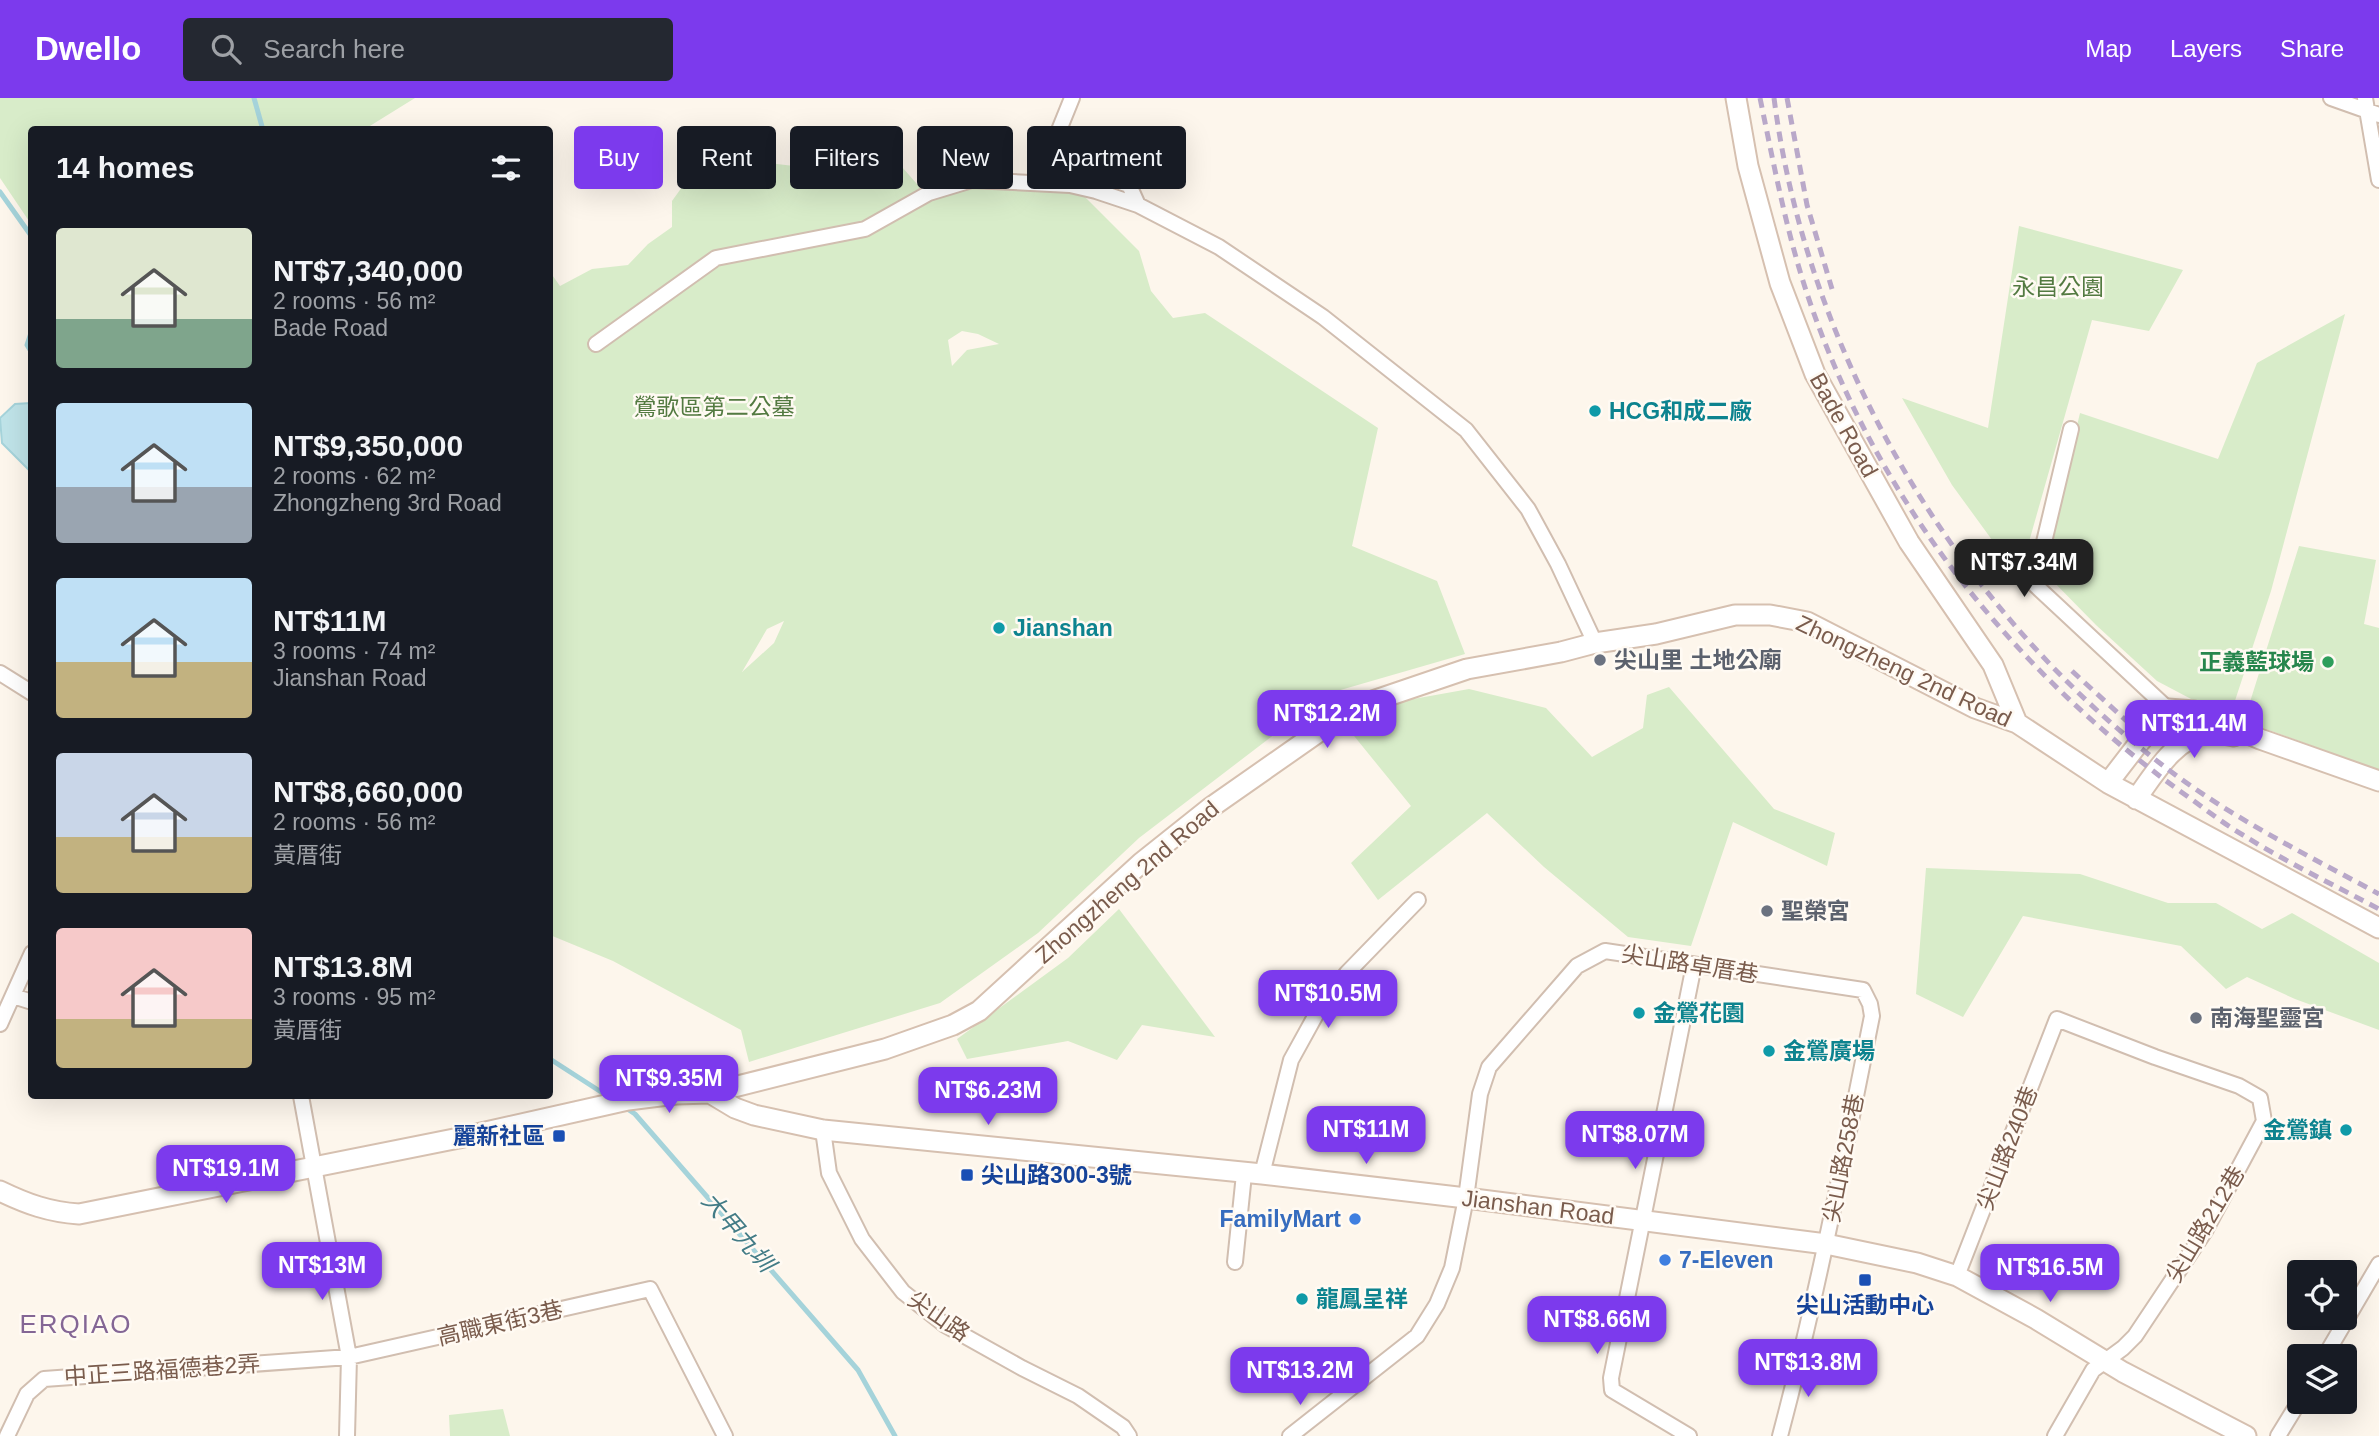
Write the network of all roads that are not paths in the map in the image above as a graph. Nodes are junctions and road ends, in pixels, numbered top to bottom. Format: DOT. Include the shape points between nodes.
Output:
graph roads {
  1 [pos="1072,98"];
  2 [pos="1736,98"];
  3 [pos="2331,98"];
  4 [pos="2370,108"];
  5 [pos="2379,180"];
  6 [pos="1138,205"];
  7 [pos="596,344"];
  8 [pos="2071,429"];
  9 [pos="1595,643"];
  10 [pos="0,673"];
  11 [pos="28,690"];
  12 [pos="2168,709"];
  13 [pos="2017,723"];
  14 [pos="2260,739"];
  15 [pos="2379,781"];
  16 [pos="2108,783"];
  17 [pos="2136,799"];
  18 [pos="1418,900"];
  19 [pos="2379,928"];
  20 [pos="28,962"];
  21 [pos="1694,965"];
  22 [pos="1863,990"];
  23 [pos="13,996"];
  24 [pos="28,1001"];
  25 [pos="0,1024"];
  26 [pos="2155,1057"];
  27 [pos="710,1093"];
  28 [pos="302,1099"];
  29 [pos="824,1130"];
  30 [pos="315,1167"];
  31 [pos="1253,1174"];
  32 [pos="0,1191"];
  33 [pos="1466,1198"];
  34 [pos="1643,1221"];
  35 [pos="1826,1244"];
  36 [pos="1236,1262"];
  37 [pos="2379,1264"];
  38 [pos="1957,1276"];
  39 [pos="2332,1344"];
  40 [pos="349,1357"];
  41 [pos="2107,1361"];
  42 [pos="2291,1414"];
  43 [pos="7,1436"];
  44 [pos="346,1436"];
  45 [pos="725,1436"];
  46 [pos="1129,1436"];
  47 [pos="1290,1436"];
  48 [pos="1689,1436"];
  49 [pos="1780,1436"];
  50 [pos="2055,1436"];
  51 [pos="2246,1436"];
  52 [pos="2278,1436"];
  1 -- 6 [label="street" via="1054,145 1069,165 1129,185"];
  2 -- 13 [label="street, Bade Road" via="1748,166 1780,283 1815,374 1909,542 1993,665"];
  3 -- 4 [label="street"];
  4 -- 5 [label="street"];
  6 -- 7 [label="street" via="1070,185 972,180 929,193 865,229 716,258"];
  6 -- 9 [label="street" via="1219,247 1323,317 1466,430 1528,509"];
  8 -- 12 [label="street" via="2034,584"];
  9 -- 13 [label="street, Zhongzheng 2nd Road" via="1735,615 1807,622 1975,708"];
  9 -- 27 [label="street, Zhongzheng 2nd Road" via="1467,669 1367,703 1209,808 1141,863 979,1011 885,1049"];
  10 -- 11 [label="street"];
  12 -- 14 [label="street" via="2194,710"];
  12 -- 16 [label="street"];
  13 -- 16 [label="street, Zhongzheng 2nd Road"];
  14 -- 15 [label="street"];
  14 -- 17 [label="street" via="2209,732 2187,740"];
  16 -- 17 [label="street, Zhongzheng 2nd Road"];
  17 -- 19 [label="street, Zhongzheng 2nd Road"];
  18 -- 31 [label="street" via="1347,973 1318,1011 1292,1060"];
  20 -- 23 [label="street"];
  21 -- 22 [label="street, 尖山路卓厝巷"];
  21 -- 33 [label="street, 尖山路卓厝巷" via="1605,951 1577,966 1489,1067 1480,1094"];
  21 -- 34 [label="street"];
  22 -- 35 [label="street, 尖山路258巷" via="1872,1016"];
  23 -- 24 [label="street"];
  23 -- 25 [label="street"];
  26 -- 38 [label="street, 尖山路240巷" via="2057,1019"];
  26 -- 41 [label="street, 尖山路212巷" via="2239,1086 2260,1098 2264,1121 2205,1231 2135,1336"];
  27 -- 29 [label="street, Jianshan Road" via="754,1115"];
  27 -- 30 [label="street, Zhongzheng 2nd Road" via="617,1102"];
  28 -- 30 [label="street"];
  29 -- 31 [label="street, Jianshan Road"];
  29 -- 46 [label="street, 尖山路" via="829,1173 862,1239 903,1292 945,1325 1078,1396"];
  30 -- 32 [label="street, Zhongzheng 2nd Road" via="79,1214 34,1207"];
  30 -- 40 [label="street"];
  31 -- 33 [label="street, Jianshan Road"];
  31 -- 36 [label="street"];
  33 -- 34 [label="street, Jianshan Road"];
  33 -- 47 [label="street, 尖山路卓厝巷" via="1452,1268 1417,1336"];
  34 -- 35 [label="street, Jianshan Road"];
  34 -- 48 [label="street" via="1612,1390"];
  35 -- 38 [label="street, Jianshan Road"];
  35 -- 49 [label="street, 尖山路258巷"];
  37 -- 39 [label="street"];
  38 -- 41 [label="street, Jianshan Road"];
  40 -- 43 [label="street, 中正三路福德巷2弄" via="44,1379 27,1394"];
  40 -- 44 [label="street"];
  40 -- 45 [label="street, 高職東街3巷" via="650,1289"];
  41 -- 50 [label="street" via="2093,1370"];
  41 -- 51 [label="street, Jianshan Road"];
  42 -- 52 [label="street"];
}
